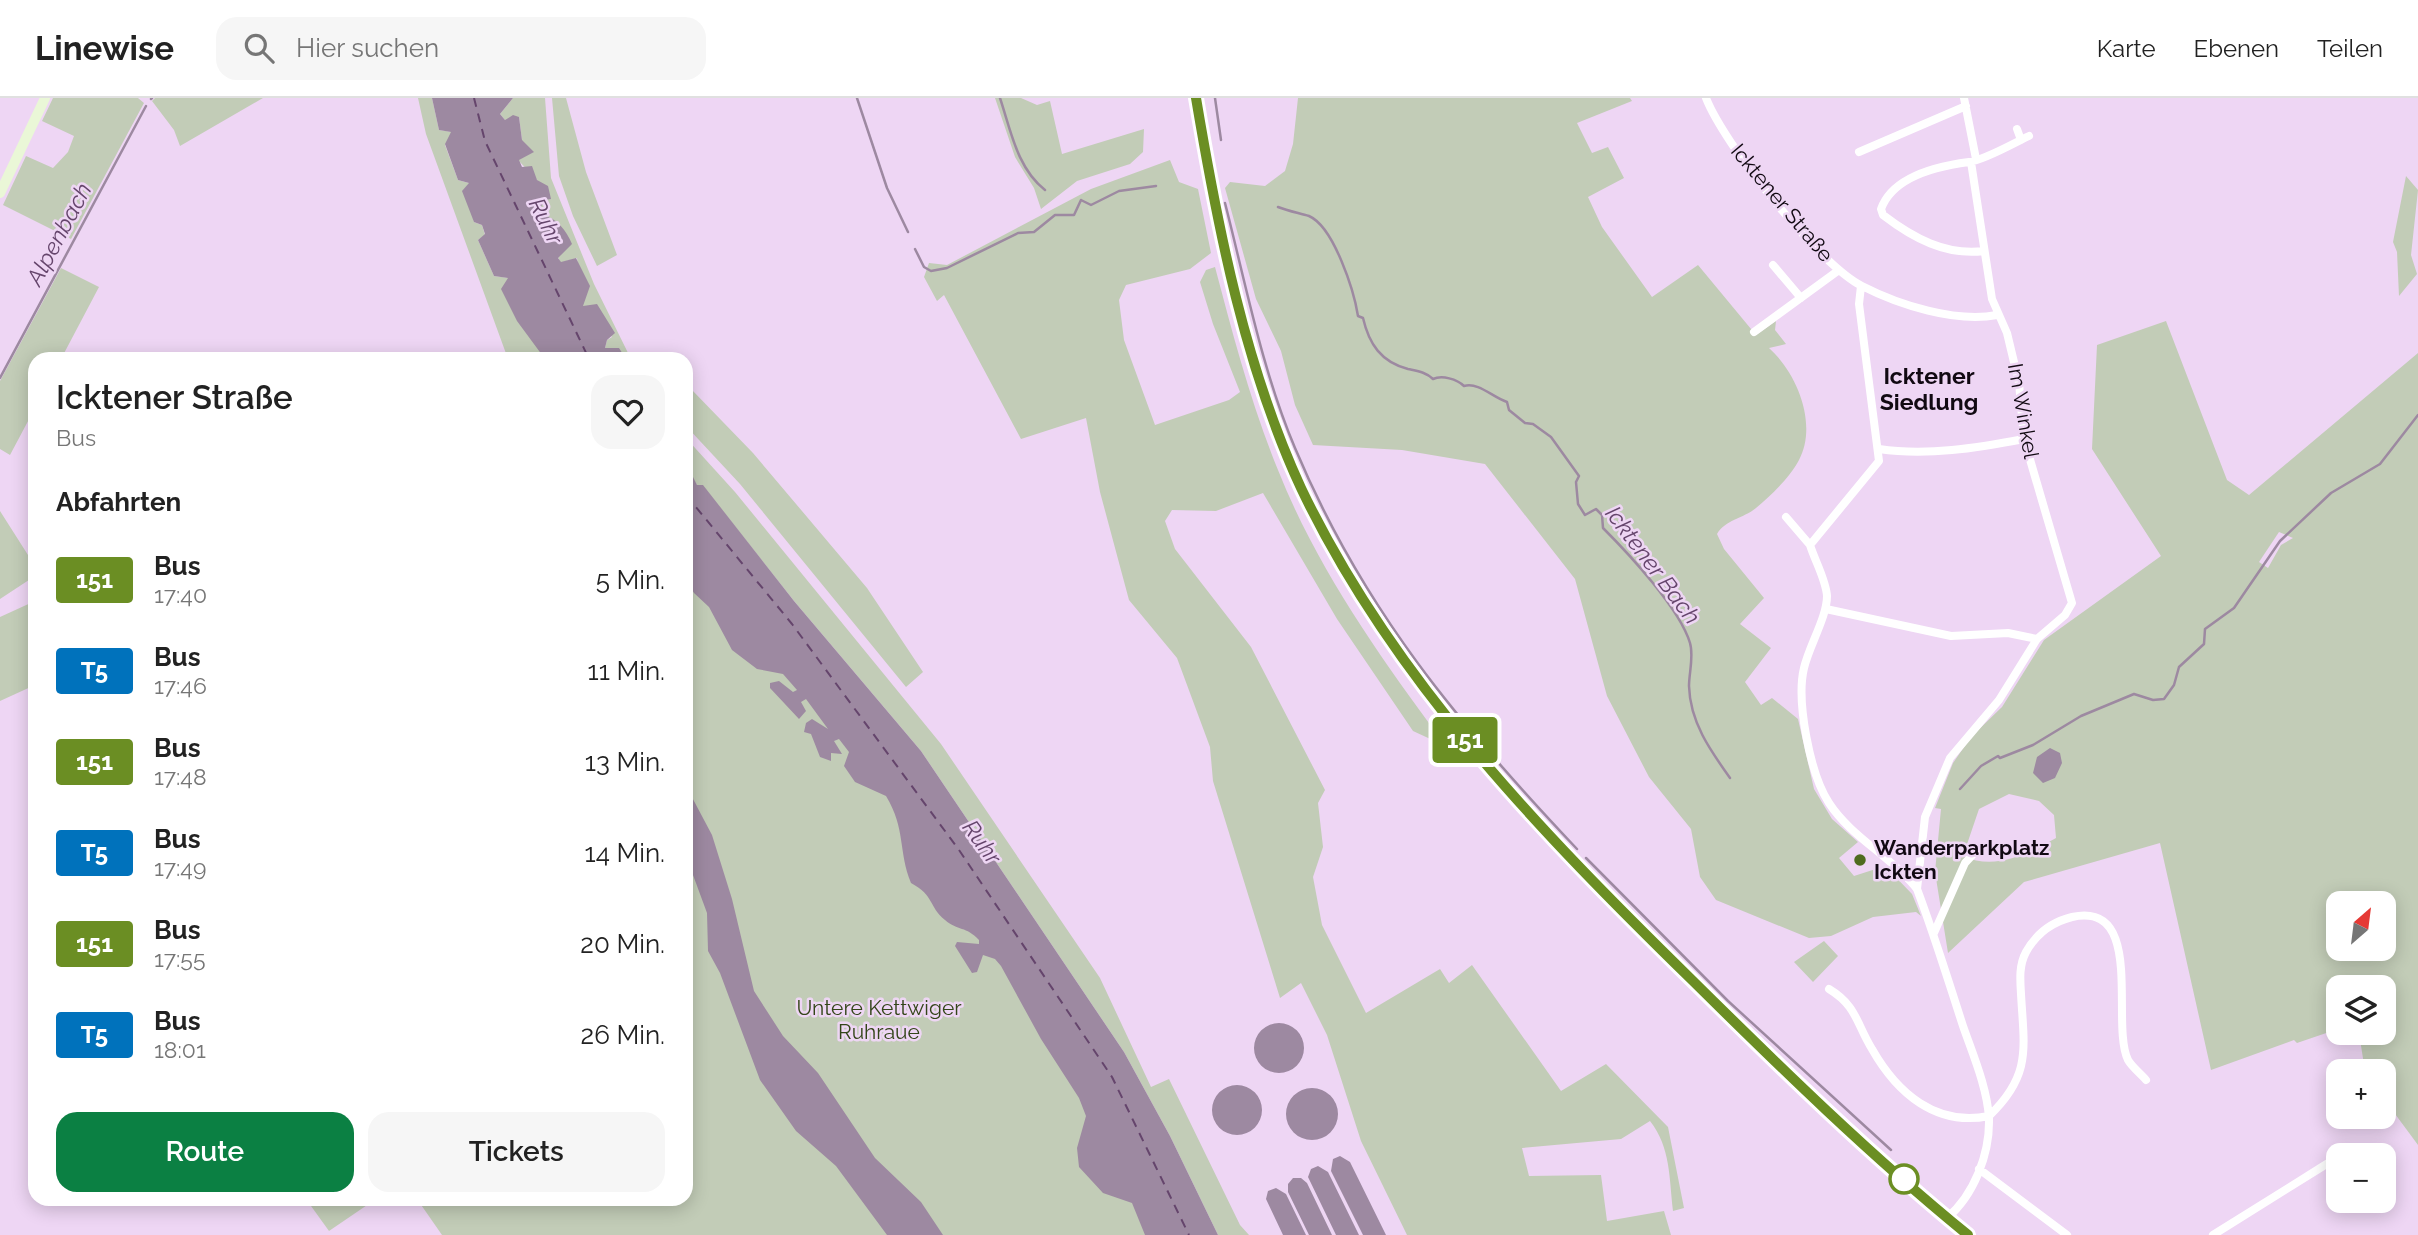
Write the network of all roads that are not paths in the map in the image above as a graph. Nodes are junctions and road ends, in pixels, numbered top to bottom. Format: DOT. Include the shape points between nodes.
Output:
graph roads {
  1 [pos="45,98"];
  2 [pos="1196,98"];
  3 [pos="1706,98"];
  4 [pos="1965,102"];
  5 [pos="2017,129"];
  6 [pos="1860,152"];
  7 [pos="1973,160"];
  8 [pos="0,193"];
  9 [pos="1984,251"];
  10 [pos="1773,265"];
  11 [pos="1839,270"];
  12 [pos="1861,286"];
  13 [pos="1801,298"];
  14 [pos="1997,315"];
  15 [pos="1754,332"];
  16 [pos="2024,439"];
  17 [pos="1879,449"];
  18 [pos="1786,517"];
  19 [pos="1810,545"];
  20 [pos="1826,609"];
  21 [pos="2037,639"];
  22 [pos="1979,848"];
  23 [pos="1917,889"];
  24 [pos="1934,933"];
  25 [pos="1829,989"];
  26 [pos="2146,1080"];
  27 [pos="1989,1116"];
  28 [pos="2326,1164"];
  29 [pos="1979,1169"];
  30 [pos="1947,1218"];
  31 [pos="1968,1235"];
  32 [pos="2067,1235"];
  33 [pos="2213,1235"];
  1 -- 8 [label="main road"];
  2 -- 30 [label="main road" via="1243,322 1265,394 1300,485 1335,554 1380,626 1437,705 1531,816 1787,1073"];
  3 -- 11 [label="street, Icktener Straße" via="1745,164"];
  4 -- 6 [label="street"];
  4 -- 7 [label="street, Im Winkel"];
  5 -- 7 [label="street" via="2025,138"];
  7 -- 9 [label="street, Im Winkel"];
  7 -- 9 [label="street" via="1946,164 1906,181 1894,189 1881,209 1922,241 1956,252"];
  9 -- 14 [label="street, Im Winkel"];
  10 -- 13 [label="street"];
  11 -- 12 [label="street, Icktener Straße"];
  11 -- 13 [label="street, Icktener Straße"];
  12 -- 14 [label="street, Icktener Straße" via="1934,311"];
  12 -- 17 [label="street" via="1859,304"];
  13 -- 15 [label="street, Icktener Straße"];
  14 -- 16 [label="street, Im Winkel" via="2020,383"];
  16 -- 17 [label="street" via="1955,449"];
  16 -- 21 [label="street, Im Winkel" via="2072,603"];
  17 -- 19 [label="street" via="1878,461"];
  18 -- 19 [label="street"];
  19 -- 20 [label="street" via="1827,594"];
  20 -- 21 [label="street" via="1951,636 2008,633"];
  20 -- 23 [label="street" via="1800,690 1815,774 1840,818"];
  21 -- 23 [label="street" via="1999,700 1960,743 1937,782 1925,817"];
  22 -- 24 [label="street" via="1965,863"];
  23 -- 24 [label="street"];
  24 -- 27 [label="street"];
  25 -- 27 [label="street" via="1852,1006 1871,1048 1905,1091 1951,1119"];
  26 -- 27 [label="street" via="2129,1060 2116,936 2093,918 2069,918 2046,928 2025,955 2020,979 2023,1068 2008,1097"];
  27 -- 29 [label="street"];
  28 -- 33 [label="street"];
  29 -- 30 [label="street" via="1964,1204"];
  29 -- 32 [label="street"];
  30 -- 31 [label="main road"];
}
